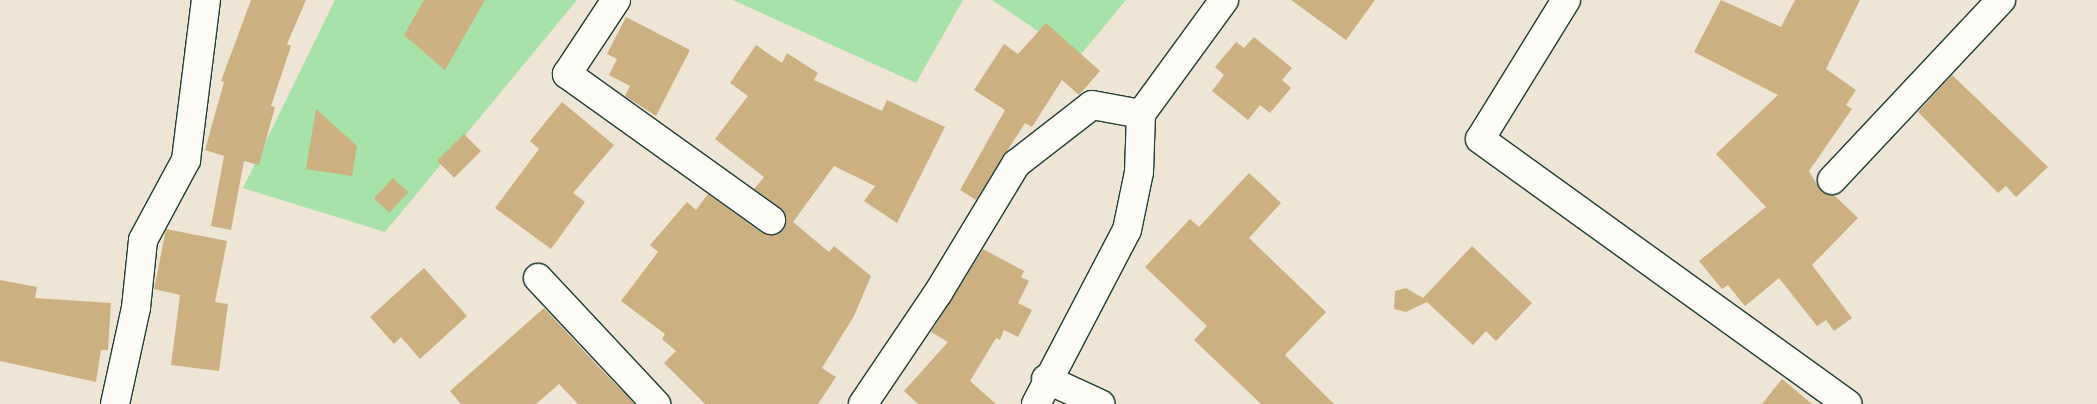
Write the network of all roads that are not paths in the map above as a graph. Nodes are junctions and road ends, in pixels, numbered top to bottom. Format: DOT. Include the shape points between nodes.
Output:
graph roads {
  1 [pos="206,0"];
  2 [pos="616,0"];
  3 [pos="1224,0"];
  4 [pos="1566,0"];
  5 [pos="2001,0"];
  6 [pos="1141,114"];
  7 [pos="1832,180"];
  8 [pos="771,220"];
  9 [pos="538,278"];
  10 [pos="1041,392"];
  11 [pos="115,404"];
  12 [pos="656,404"];
  13 [pos="862,404"];
  14 [pos="1100,404"];
  15 [pos="1847,404"];
  1 -- 11 [label="street" via="186,160 144,240 136,308"];
  2 -- 8 [label="street" via="567,74"];
  3 -- 6 [label="street"];
  4 -- 15 [label="street" via="1480,139"];
  5 -- 7 [label="street"];
  6 -- 10 [label="street" via="1139,172 1127,230"];
  6 -- 13 [label="street" via="1092,105 1016,164 938,293"];
  9 -- 12 [label="street"];
  10 -- 14 [label="street"];
}
